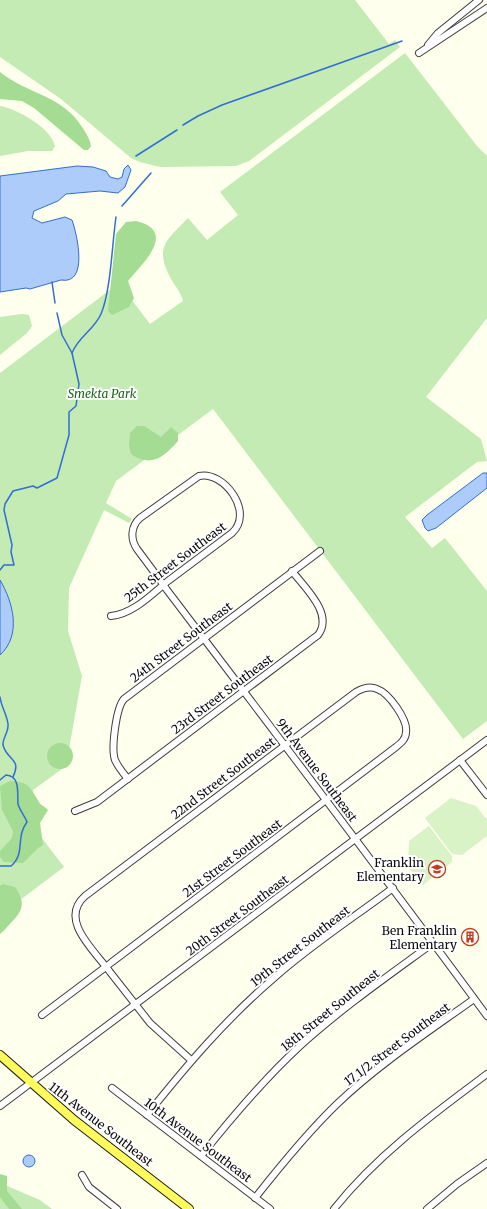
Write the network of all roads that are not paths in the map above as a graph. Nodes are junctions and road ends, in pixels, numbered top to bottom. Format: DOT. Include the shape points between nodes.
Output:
graph roads {
  1 [pos="479,0"];
  2 [pos="487,8"];
  3 [pos="427,46"];
  4 [pos="419,53"];
  5 [pos="132,536"];
  6 [pos="320,551"];
  7 [pos="292,571"];
  8 [pos="163,585"];
  9 [pos="111,616"];
  10 [pos="204,638"];
  11 [pos="244,691"];
  12 [pos="395,706"];
  13 [pos="487,740"];
  14 [pos="285,745"];
  15 [pos="460,760"];
  16 [pos="128,779"];
  17 [pos="487,795"];
  18 [pos="326,801"];
  19 [pos="75,810"];
  20 [pos="355,840"];
  21 [pos="392,888"];
  22 [pos="433,943"];
  23 [pos="107,966"];
  24 [pos="474,999"];
  25 [pos="136,1005"];
  26 [pos="42,1015"];
  27 [pos="487,1016"];
  28 [pos="0,1055"];
  29 [pos="191,1060"];
  30 [pos="487,1074"];
  31 [pos="30,1083"];
  32 [pos="112,1088"];
  33 [pos="0,1106"];
  34 [pos="146,1115"];
  35 [pos="201,1156"];
  36 [pos="487,1163"];
  37 [pos="82,1175"];
  38 [pos="255,1198"];
  39 [pos="117,1209"];
  40 [pos="189,1209"];
  41 [pos="270,1209"];
  42 [pos="334,1209"];
  43 [pos="427,1209"];
  1 -- 3 [label="street" via="438,33"];
  2 -- 3 [label="street"];
  3 -- 4 [label="street"];
  5 -- 8 [label="street, 9th Avenue Southeast" via="134,546"];
  5 -- 8 [label="street, 25th Street Southeast" via="138,519 198,476 215,477 230,492 241,510 238,526"];
  6 -- 7 [label="street, 24th Street Southeast"];
  7 -- 10 [label="street, 24th Street Southeast"];
  7 -- 11 [label="street, 23rd Street Southeast" via="322,612 323,628 316,637"];
  8 -- 9 [label="street, 25th Street Southeast" via="129,610"];
  8 -- 10 [label="street, 9th Avenue Southeast"];
  10 -- 11 [label="street, 9th Avenue Southeast"];
  10 -- 16 [label="street, 24th Street Southeast" via="127,696 119,706 114,754 116,763"];
  11 -- 14 [label="street, 9th Avenue Southeast"];
  11 -- 16 [label="street, 23rd Street Southeast"];
  12 -- 14 [label="street, 22nd Street Southeast" via="378,689 361,689"];
  12 -- 18 [label="street, 21st Street Southeast" via="406,722 404,740"];
  13 -- 15 [label="street, 20th Street Southeast"];
  14 -- 18 [label="street, 9th Avenue Southeast"];
  14 -- 23 [label="street, 22nd Street Southeast" via="78,904 74,917 79,930"];
  15 -- 17 [label="street"];
  15 -- 20 [label="street, 20th Street Southeast"];
  16 -- 19 [label="street, 23rd Street Southeast" via="97,802"];
  18 -- 20 [label="street, 9th Avenue Southeast"];
  18 -- 23 [label="street, 21st Street Southeast"];
  20 -- 21 [label="street, 9th Avenue Southeast"];
  20 -- 25 [label="street, 20th Street Southeast"];
  21 -- 22 [label="street, 9th Avenue Southeast"];
  21 -- 29 [label="street, 19th Street Southeast" via="276,976 216,1032"];
  22 -- 24 [label="street, 9th Avenue Southeast"];
  22 -- 35 [label="street, 18th Street Southeast" via="301,1045 252,1094"];
  23 -- 25 [label="street"];
  23 -- 26 [label="street, 21st Street Southeast"];
  24 -- 27 [label="street, 9th Avenue Southeast"];
  24 -- 38 [label="street, 17 1/2 Street Southeast" via="388,1062 338,1103 303,1139"];
  25 -- 29 [label="street" via="154,1027"];
  25 -- 31 [label="street, 20th Street Southeast"];
  28 -- 31 [label="main road, 11th Avenue Southeast"];
  29 -- 34 [label="street, 19th Street Southeast"];
  30 -- 42 [label="street" via="409,1133 374,1165"];
  31 -- 33 [label="street, 20th Street Southeast"];
  31 -- 40 [label="main road, 11th Avenue Southeast"];
  32 -- 34 [label="street, 10th Avenue Southeast"];
  34 -- 35 [label="street, 10th Avenue Southeast"];
  35 -- 38 [label="street, 10th Avenue Southeast"];
  36 -- 43 [label="street"];
  37 -- 39 [label="street" via="89,1187"];
  38 -- 41 [label="street, 10th Avenue Southeast"];
}
